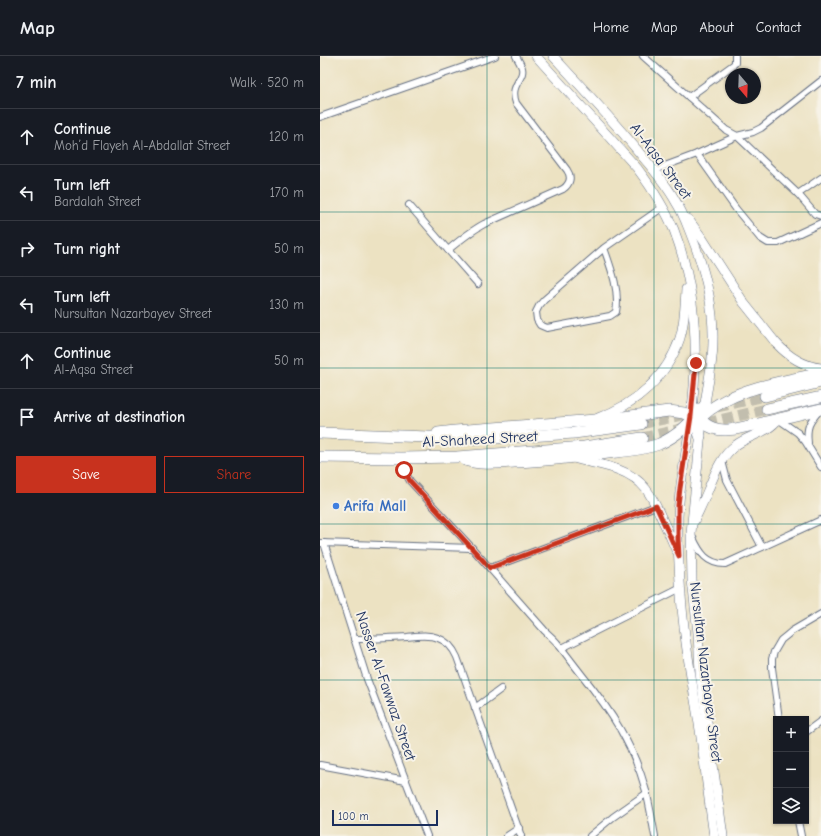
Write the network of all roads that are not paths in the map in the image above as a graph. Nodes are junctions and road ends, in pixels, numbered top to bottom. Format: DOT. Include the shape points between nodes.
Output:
graph roads {
  1 [pos="516,56"];
  2 [pos="536,56"];
  3 [pos="553,56"];
  4 [pos="643,56"];
  5 [pos="735,56"];
  6 [pos="492,57"];
  7 [pos="821,81"];
  8 [pos="689,97"];
  9 [pos="320,117"];
  10 [pos="737,136"];
  11 [pos="698,154"];
  12 [pos="654,170"];
  13 [pos="821,178"];
  14 [pos="798,194"];
  15 [pos="409,205"];
  16 [pos="663,207"];
  17 [pos="681,210"];
  18 [pos="821,216"];
  19 [pos="821,223"];
  20 [pos="604,248"];
  21 [pos="448,250"];
  22 [pos="686,272"];
  23 [pos="478,284"];
  24 [pos="821,368"];
  25 [pos="821,373"];
  26 [pos="821,382"];
  27 [pos="765,396"];
  28 [pos="821,397"];
  29 [pos="767,409"];
  30 [pos="821,409"];
  31 [pos="696,418"];
  32 [pos="778,420"];
  33 [pos="590,421"];
  34 [pos="641,424"];
  35 [pos="320,433"];
  36 [pos="700,436"];
  37 [pos="416,437"];
  38 [pos="642,438"];
  39 [pos="808,445"];
  40 [pos="320,457"];
  41 [pos="457,457"];
  42 [pos="401,458"];
  43 [pos="574,458"];
  44 [pos="722,461"];
  45 [pos="821,467"];
  46 [pos="656,506"];
  47 [pos="821,520"];
  48 [pos="691,530"];
  49 [pos="322,543"];
  50 [pos="762,547"];
  51 [pos="472,548"];
  52 [pos="679,556"];
  53 [pos="490,568"];
  54 [pos="680,588"];
  55 [pos="821,614"];
  56 [pos="354,640"];
  57 [pos="562,648"];
  58 [pos="501,689"];
  59 [pos="475,708"];
  60 [pos="779,716"];
  61 [pos="821,722"];
  62 [pos="809,730"];
  63 [pos="320,765"];
  64 [pos="406,781"];
  65 [pos="647,793"];
  66 [pos="799,824"];
  67 [pos="519,828"];
  68 [pos="427,836"];
  69 [pos="507,836"];
  70 [pos="522,836"];
  71 [pos="590,836"];
  72 [pos="654,836"];
  73 [pos="714,836"];
  74 [pos="723,836"];
  75 [pos="801,836"];
  1 -- 21 [label="street" via="522,71 514,88 516,103 567,170 569,184 484,224"];
  2 -- 16 [label="main road, Al-Aqsa Street" via="637,168"];
  3 -- 12 [label="main road, Al-Aqsa Street"];
  4 -- 8 [label="street"];
  5 -- 8 [label="street" via="733,65"];
  6 -- 9 [label="street"];
  7 -- 10 [label="street" via="761,128"];
  8 -- 10 [label="street" via="726,130"];
  10 -- 11 [label="street"];
  10 -- 14 [label="street"];
  11 -- 12 [label="street"];
  11 -- 19 [label="street" via="736,209 760,238 768,243 778,243"];
  12 -- 17 [label="main road, Al-Aqsa Street"];
  13 -- 14 [label="street"];
  14 -- 18 [label="street" via="816,214"];
  15 -- 21 [label="street"];
  16 -- 20 [label="street"];
  16 -- 22 [label="main road, Al-Aqsa Street" via="674,229"];
  17 -- 24 [label="main road" via="744,303 776,343 795,359"];
  17 -- 31 [label="main road, Al-Aqsa Street" via="704,270 713,323 710,376"];
  20 -- 20 [label="street" via="615,286 618,303 616,312 610,316 577,323 547,328 540,326 536,320 539,306"];
  21 -- 23 [label="street"];
  22 -- 31 [label="main road, Al-Aqsa Street" via="695,326"];
  22 -- 33 [label="main road" via="686,307 680,338 662,372 645,391 626,404"];
  25 -- 31 [label="highway" via="745,392 727,399"];
  26 -- 27 [label="highway"];
  28 -- 29 [label="highway"];
  30 -- 32 [label="highway"];
  30 -- 39 [label="street" via="808,426"];
  31 -- 32 [label="highway" via="713,428 728,430"];
  31 -- 33 [label="highway" via="669,411"];
  31 -- 36 [label="highway"];
  31 -- 43 [label="highway" via="668,440 648,447"];
  31 -- 52 [label="main road, Nursultan Nazarbayev Street" via="678,505"];
  32 -- 39 [label="street" via="798,433"];
  32 -- 44 [label="main road" via="768,429 740,442"];
  33 -- 37 [label="highway" via="455,431"];
  34 -- 37 [label="highway, Al-Shaheed Street" via="574,433 490,439"];
  35 -- 37 [label="highway, Al-Shaheed Street"];
  36 -- 48 [label="main road, Nursultan Nazarbayev Street"];
  38 -- 41 [label="highway, Al-Shaheed Street" via="584,447"];
  39 -- 45 [label="street"];
  40 -- 42 [label="highway, Al-Shaheed Street"];
  41 -- 42 [label="highway, Al-Shaheed Street"];
  41 -- 43 [label="highway" via="488,463"];
  42 -- 51 [label="street" via="410,481"];
  43 -- 46 [label="main road" via="626,473 641,483"];
  44 -- 48 [label="main road"];
  44 -- 50 [label="street" via="727,480"];
  46 -- 52 [label="main road"];
  46 -- 53 [label="street"];
  47 -- 50 [label="street"];
  48 -- 50 [label="street" via="702,554 720,564 726,564"];
  48 -- 74 [label="main road, Nursultan Nazarbayev Street" via="692,580 700,672"];
  49 -- 51 [label="street"];
  49 -- 56 [label="street, Nasser Al-Fawwaz Street"];
  51 -- 53 [label="street"];
  52 -- 54 [label="main road, Nursultan Nazarbayev Street"];
  53 -- 57 [label="street"];
  54 -- 57 [label="street"];
  54 -- 73 [label="main road, Nursultan Nazarbayev Street"];
  55 -- 60 [label="street" via="792,631 781,640 774,652 772,668"];
  56 -- 59 [label="street" via="426,636 445,641 454,650"];
  56 -- 64 [label="street, Nasser Al-Fawwaz Street"];
  57 -- 65 [label="street" via="623,732"];
  58 -- 59 [label="street"];
  59 -- 67 [label="street"];
  61 -- 62 [label="street"];
  63 -- 64 [label="street"];
  64 -- 68 [label="street, Nasser Al-Fawwaz Street"];
  65 -- 71 [label="street"];
  65 -- 72 [label="street"];
  66 -- 75 [label="street"];
  67 -- 69 [label="street"];
  67 -- 70 [label="street"];
}
